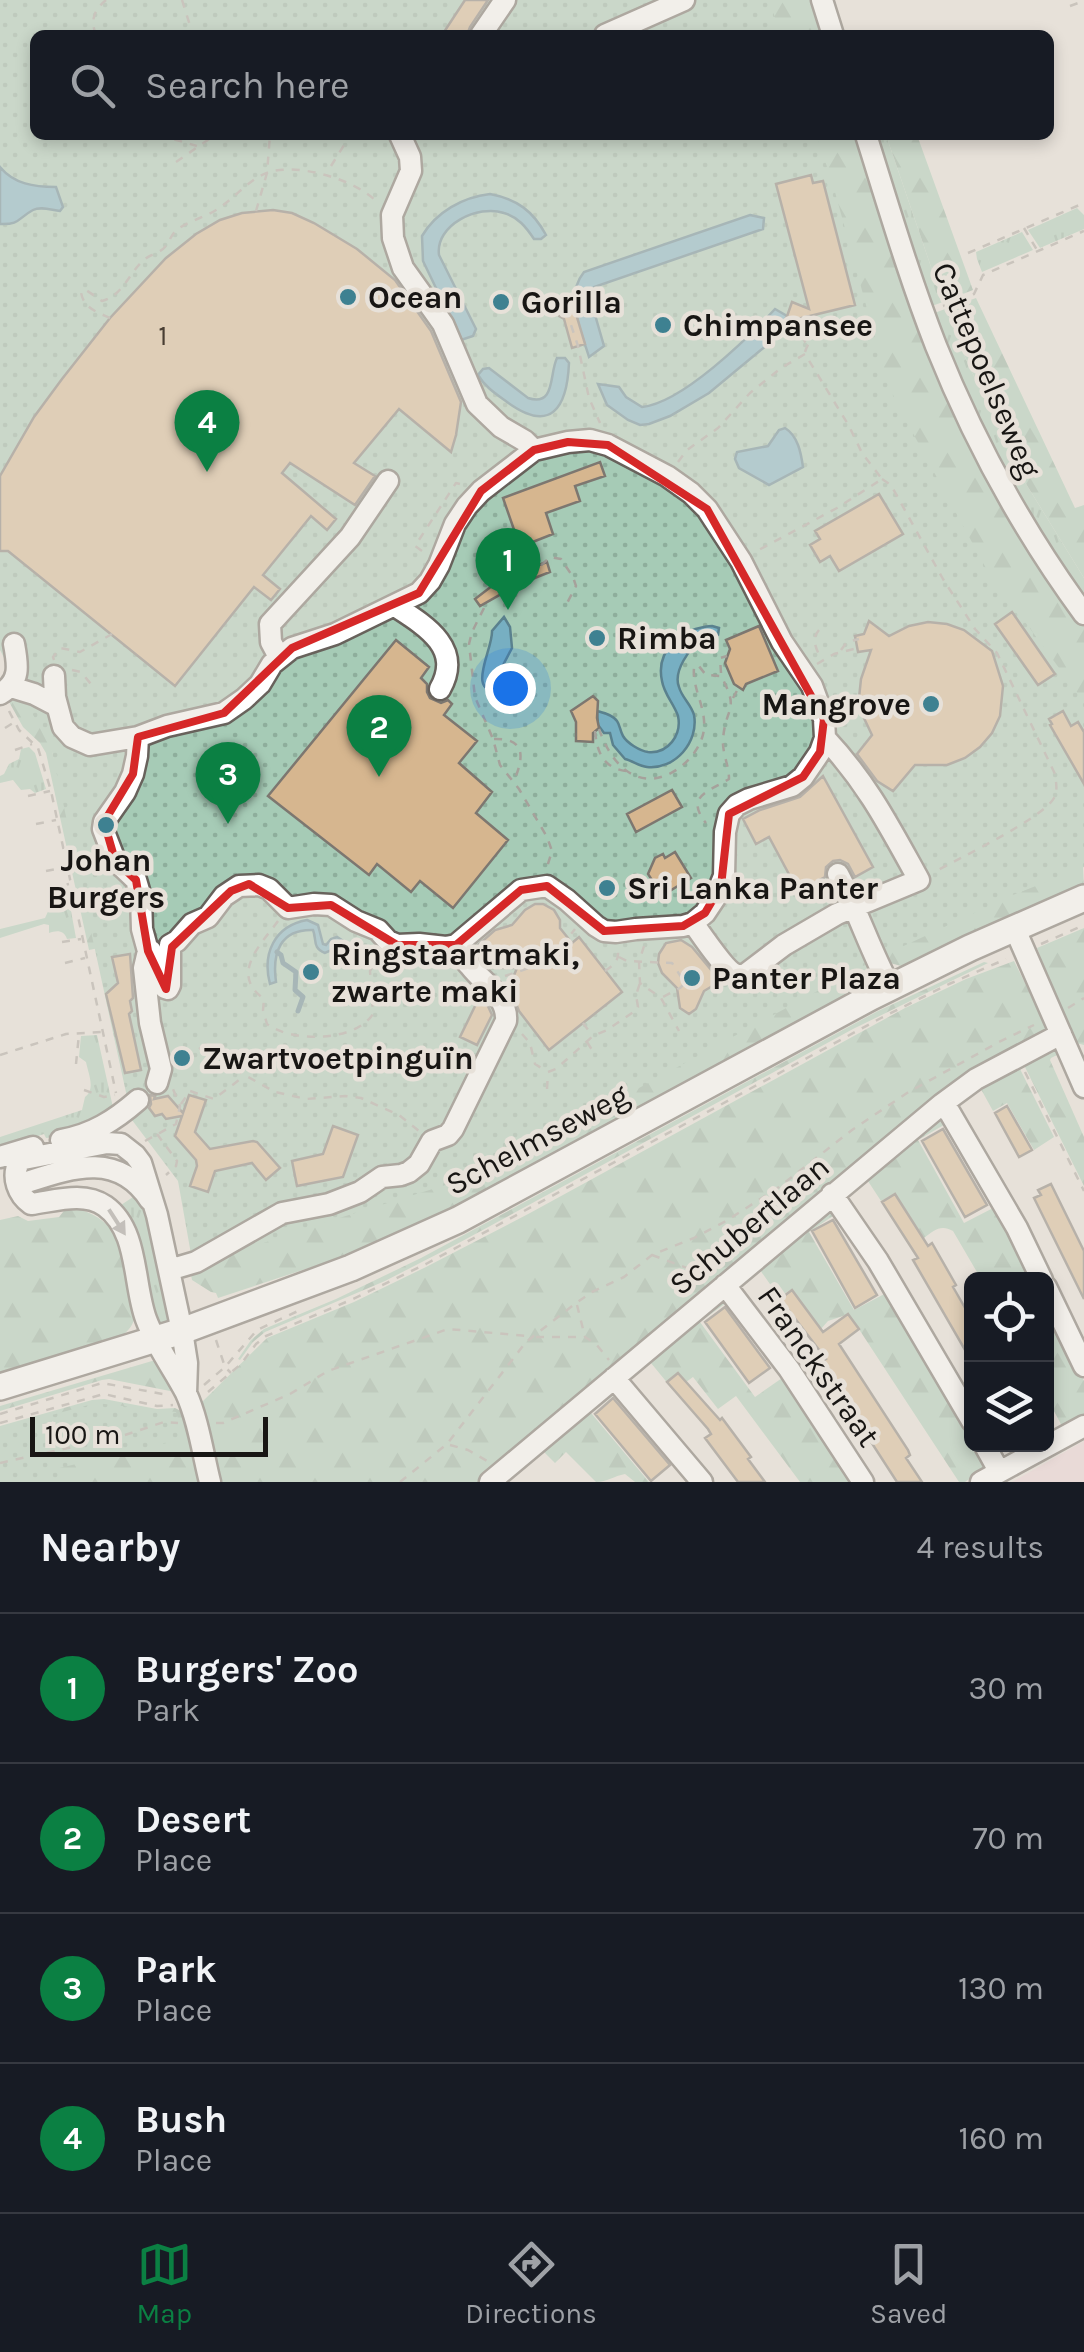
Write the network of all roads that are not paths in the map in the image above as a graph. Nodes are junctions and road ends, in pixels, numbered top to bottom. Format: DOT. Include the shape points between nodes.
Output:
graph roads {
  1 [pos="505,0"];
  2 [pos="684,0"];
  3 [pos="822,0"];
  4 [pos="648,8"];
  5 [pos="484,30"];
  6 [pos="612,30"];
  7 [pos="831,30"];
  8 [pos="402,140"];
  9 [pos="868,140"];
  10 [pos="534,450"];
  11 [pos="388,482"];
  12 [pos="396,606"];
  13 [pos="1084,614"];
  14 [pos="14,644"];
  15 [pos="279,657"];
  16 [pos="55,671"];
  17 [pos="440,689"];
  18 [pos="6,696"];
  19 [pos="57,706"];
  20 [pos="138,738"];
  21 [pos="825,738"];
  22 [pos="838,874"];
  23 [pos="1084,898"];
  24 [pos="856,906"];
  25 [pos="694,923"];
  26 [pos="1014,928"];
  27 [pos="456,944"];
  28 [pos="148,951"];
  29 [pos="890,987"];
  30 [pos="1057,1025"];
  31 [pos="1078,1056"];
  32 [pos="157,1083"];
  33 [pos="1084,1087"];
  34 [pos="125,1103"];
  35 [pos="942,1104"];
  36 [pos="0,1157"];
  37 [pos="828,1198"];
  38 [pos="169,1270"];
  39 [pos="1038,1272"];
  40 [pos="725,1285"];
  41 [pos="1054,1304"];
  42 [pos="182,1331"];
  43 [pos="155,1341"];
  44 [pos="1084,1366"];
  45 [pos="616,1375"];
  46 [pos="0,1387"];
  47 [pos="186,1393"];
  48 [pos="964,1407"];
  49 [pos="1084,1426"];
  50 [pos="985,1452"];
  51 [pos="504,1476"];
  52 [pos="990,1477"];
  53 [pos="210,1482"];
  54 [pos="702,1482"];
  55 [pos="863,1482"];
  1 -- 5 [label="street"];
  2 -- 4 [label="street"];
  3 -- 7 [label="street"];
  4 -- 6 [label="street"];
  8 -- 10 [label="street" via="411,172 392,214 403,268 443,324 474,398"];
  9 -- 13 [label="street, Cattepoelseweg" via="960,401 1017,512"];
  10 -- 12 [label="street" via="467,506 430,580"];
  10 -- 21 [label="street" via="590,440 692,493 806,675"];
  11 -- 15 [label="street" via="350,538 270,624"];
  12 -- 15 [label="street"];
  12 -- 17 [label="street" via="438,639 448,667"];
  14 -- 18 [label="street" via="18,672"];
  15 -- 20 [label="street" via="260,684 224,713"];
  16 -- 19 [label="street"];
  18 -- 19 [label="street" via="34,694"];
  19 -- 20 [label="street" via="63,727 90,745"];
  20 -- 28 [label="street" via="133,774 103,829 115,860 136,880"];
  21 -- 24 [label="street" via="862,780 919,880"];
  21 -- 25 [label="street" via="804,777 729,814 721,886"];
  22 -- 24 [label="street"];
  23 -- 26 [label="main road, Schelmseweg"];
  24 -- 25 [label="street" via="740,976"];
  24 -- 29 [label="street"];
  25 -- 27 [label="street" via="604,931 547,886 521,890"];
  26 -- 29 [label="main road, Schelmseweg"];
  26 -- 30 [label="street"];
  27 -- 28 [label="street" via="392,944 331,906 288,908 277,894 250,884 231,891 170,944 168,989"];
  27 -- 38 [label="street" via="507,1013 448,1135 432,1141 419,1164 401,1176 382,1177 329,1204 282,1212 196,1262"];
  28 -- 32 [label="street" via="144,968 161,1069"];
  29 -- 42 [label="main road, Schelmseweg" via="458,1220"];
  30 -- 31 [label="street"];
  30 -- 35 [label="street, Schubertlaan"];
  31 -- 33 [label="street"];
  34 -- 36 [label="street" via="110,1124 78,1138"];
  35 -- 37 [label="street, Schubertlaan"];
  35 -- 39 [label="street"];
  37 -- 40 [label="street, Schubertlaan"];
  37 -- 48 [label="street" via="878,1261"];
  38 -- 42 [label="street"];
  38 -- 43 [label="street, one-way" via="141,1163 122,1144 19,1162 21,1196 31,1204 91,1199 116,1215"];
  40 -- 45 [label="street, Schubertlaan"];
  40 -- 55 [label="street, Franckstraat"];
  41 -- 44 [label="street"];
  42 -- 43 [label="main road, Schelmseweg"];
  42 -- 47 [label="street"];
  43 -- 46 [label="main road, Schelmseweg"];
  43 -- 47 [label="street"];
  45 -- 51 [label="street, Schubertlaan"];
  45 -- 54 [label="street"];
  47 -- 53 [label="street"];
  49 -- 52 [label="street"];
  50 -- 52 [label="street"];
}
